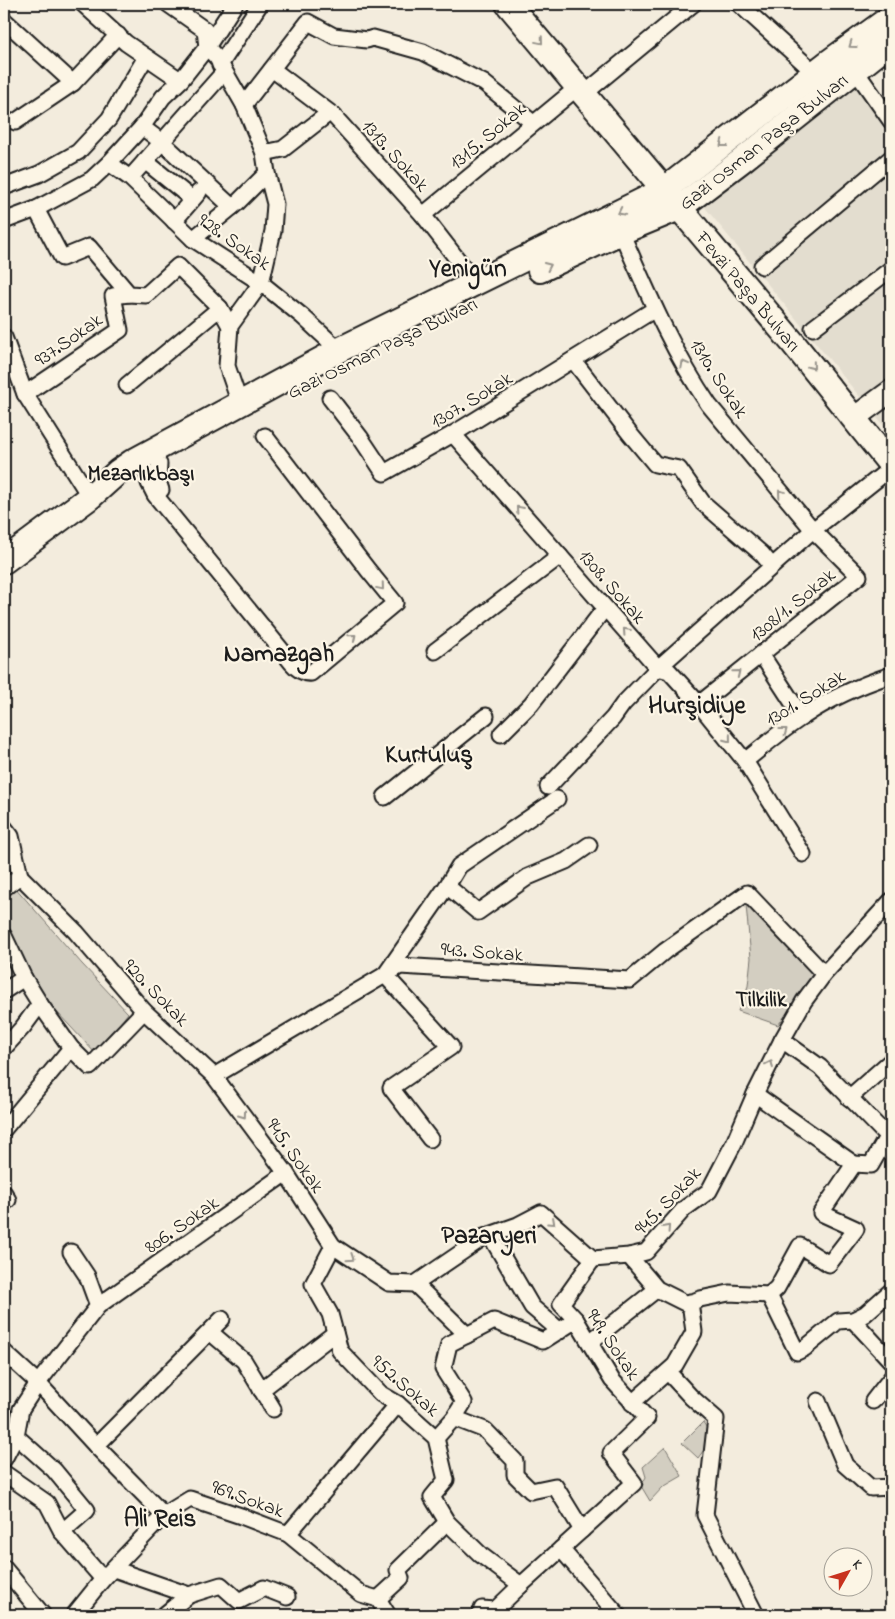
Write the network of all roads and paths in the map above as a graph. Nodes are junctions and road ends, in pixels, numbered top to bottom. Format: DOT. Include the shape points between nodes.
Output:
graph roads {
  1 [pos="83,4"];
  2 [pos="235,4"];
  3 [pos="260,4"];
  4 [pos="508,4"];
  5 [pos="693,4"];
  6 [pos="739,4"];
  7 [pos="174,5"];
  8 [pos="891,17"];
  9 [pos="5,23"];
  10 [pos="118,35"];
  11 [pos="891,42"];
  12 [pos="207,48"];
  13 [pos="146,57"];
  14 [pos="222,68"];
  15 [pos="272,70"];
  16 [pos="855,70"];
  17 [pos="815,73"];
  18 [pos="180,80"];
  19 [pos="73,83"];
  20 [pos="581,90"];
  21 [pos="244,105"];
  22 [pos="330,113"];
  23 [pos="891,121"];
  24 [pos="14,122"];
  25 [pos="533,123"];
  26 [pos="142,127"];
  27 [pos="162,142"];
  28 [pos="264,153"];
  29 [pos="891,158"];
  30 [pos="145,161"];
  31 [pos="109,163"];
  32 [pos="267,173"];
  33 [pos="130,178"];
  34 [pos="206,183"];
  35 [pos="4,187"];
  36 [pos="664,190"];
  37 [pos="192,199"];
  38 [pos="232,207"];
  39 [pos="679,208"];
  40 [pos="36,209"];
  41 [pos="423,215"];
  42 [pos="4,221"];
  43 [pos="174,221"];
  44 [pos="621,232"];
  45 [pos="193,239"];
  46 [pos="762,266"];
  47 [pos="891,269"];
  48 [pos="261,282"];
  49 [pos="475,282"];
  50 [pos="130,294"];
  51 [pos="220,308"];
  52 [pos="655,309"];
  53 [pos="230,326"];
  54 [pos="814,328"];
  55 [pos="4,337"];
  56 [pos="339,350"];
  57 [pos="573,360"];
  58 [pos="127,385"];
  59 [pos="891,391"];
  60 [pos="25,394"];
  61 [pos="330,398"];
  62 [pos="240,404"];
  63 [pos="854,418"];
  64 [pos="453,434"];
  65 [pos="265,436"];
  66 [pos="891,466"];
  67 [pos="143,469"];
  68 [pos="90,497"];
  69 [pos="813,530"];
  70 [pos="560,556"];
  71 [pos="4,561"];
  72 [pos="772,566"];
  73 [pos="605,608"];
  74 [pos="277,646"];
  75 [pos="435,651"];
  76 [pos="761,654"];
  77 [pos="658,668"];
  78 [pos="891,675"];
  79 [pos="699,704"];
  80 [pos="486,716"];
  81 [pos="802,717"];
  82 [pos="501,734"];
  83 [pos="745,761"];
  84 [pos="385,797"];
  85 [pos="4,827"];
  86 [pos="589,844"];
  87 [pos="803,854"];
  88 [pos="4,869"];
  89 [pos="20,876"];
  90 [pos="447,886"];
  91 [pos="4,888"];
  92 [pos="891,901"];
  93 [pos="4,936"];
  94 [pos="385,974"];
  95 [pos="824,974"];
  96 [pos="24,978"];
  97 [pos="4,991"];
  98 [pos="40,1004"];
  99 [pos="144,1011"];
  100 [pos="782,1040"];
  101 [pos="4,1048"];
  102 [pos="71,1048"];
  103 [pos="891,1061"];
  104 [pos="214,1076"];
  105 [pos="755,1094"];
  106 [pos="849,1098"];
  107 [pos="4,1129"];
  108 [pos="889,1138"];
  109 [pos="430,1139"];
  110 [pos="854,1164"];
  111 [pos="286,1173"];
  112 [pos="490,1235"];
  113 [pos="333,1246"];
  114 [pos="71,1252"];
  115 [pos="629,1256"];
  116 [pos="593,1259"];
  117 [pos="415,1284"];
  118 [pos="657,1289"];
  119 [pos="891,1291"];
  120 [pos="769,1295"];
  121 [pos="690,1302"];
  122 [pos="98,1306"];
  123 [pos="222,1319"];
  124 [pos="576,1320"];
  125 [pos="853,1320"];
  126 [pos="560,1331"];
  127 [pos="210,1332"];
  128 [pos="335,1333"];
  129 [pos="467,1335"];
  130 [pos="590,1342"];
  131 [pos="4,1352"];
  132 [pos="891,1361"];
  133 [pos="668,1372"];
  134 [pos="891,1378"];
  135 [pos="38,1383"];
  136 [pos="261,1390"];
  137 [pos="818,1401"];
  138 [pos="873,1401"];
  139 [pos="632,1403"];
  140 [pos="398,1404"];
  141 [pos="273,1409"];
  142 [pos="454,1418"];
  143 [pos="16,1436"];
  144 [pos="436,1438"];
  145 [pos="96,1446"];
  146 [pos="4,1459"];
  147 [pos="4,1472"];
  148 [pos="891,1487"];
  149 [pos="164,1515"];
  150 [pos="447,1522"];
  151 [pos="582,1530"];
  152 [pos="62,1532"];
  153 [pos="288,1534"];
  154 [pos="560,1549"];
  155 [pos="4,1568"];
  156 [pos="108,1574"];
  157 [pos="521,1584"];
  158 [pos="189,1595"];
  159 [pos="287,1597"];
  160 [pos="378,1599"];
  161 [pos="43,1615"];
  162 [pos="74,1615"];
  163 [pos="164,1615"];
  164 [pos="388,1615"];
  165 [pos="480,1615"];
  166 [pos="618,1615"];
  167 [pos="756,1615"];
  1 -- 10 [label="street"];
  2 -- 12 [label="street"];
  3 -- 14 [label="street"];
  4 -- 20 [label="main road, Fevzi Paşa Bulvarı, one-way"];
  5 -- 20 [label="street, 1315. Sokak"];
  6 -- 17 [label="street"];
  7 -- 12 [label="street" via="205,30"];
  8 -- 17 [label="main road, Gazi Osman Paşa Bulvarı, one-way"];
  9 -- 19 [label="street"];
  10 -- 13 [label="street"];
  10 -- 19 [label="street"];
  11 -- 16 [label="main road, Gazi Osman Paşa Bulvarı"];
  12 -- 14 [label="street"];
  12 -- 18 [label="street"];
  13 -- 18 [label="street"];
  13 -- 35 [label="street" via="109,119 78,152 39,174"];
  14 -- 21 [label="street"];
  14 -- 27 [label="street"];
  15 -- 21 [label="street"];
  15 -- 22 [label="street, 1313. Sokak"];
  15 -- 25 [label="street" via="308,22 334,36 373,38 423,52 484,83"];
  16 -- 23 [label="street"];
  16 -- 39 [label="main road, Gazi Osman Paşa Bulvarı"];
  17 -- 36 [label="main road, Gazi Osman Paşa Bulvarı, one-way"];
  18 -- 26 [label="street" via="163,97"];
  19 -- 24 [label="street"];
  20 -- 25 [label="street, 1315. Sokak"];
  20 -- 36 [label="main road, Fevzi Paşa Bulvarı"];
  21 -- 28 [label="street"];
  22 -- 28 [label="street" via="283,149"];
  22 -- 41 [label="street, 1313. Sokak"];
  25 -- 41 [label="street, 1315. Sokak"];
  26 -- 27 [label="street"];
  26 -- 31 [label="street"];
  27 -- 30 [label="street"];
  27 -- 34 [label="street"];
  28 -- 32 [label="street"];
  29 -- 46 [label="street"];
  30 -- 33 [label="street"];
  30 -- 37 [label="street"];
  31 -- 33 [label="street, 928. Sokak"];
  31 -- 40 [label="street" via="92,178"];
  32 -- 38 [label="street"];
  32 -- 48 [label="street" via="275,204 273,231"];
  33 -- 43 [label="street, 928. Sokak"];
  34 -- 37 [label="street"];
  34 -- 38 [label="street"];
  36 -- 39 [label="main road, Fevzi Paşa Bulvarı"];
  36 -- 49 [label="main road, Gazi Osman Paşa Bulvarı, one-way"];
  37 -- 43 [label="street"];
  38 -- 45 [label="street"];
  39 -- 44 [label="main road, Gazi Osman Paşa Bulvarı"];
  39 -- 63 [label="main road, Fevzi Paşa Bulvarı, one-way"];
  40 -- 42 [label="street"];
  40 -- 50 [label="street" via="62,258 89,247"];
  41 -- 49 [label="street, 1313. Sokak"];
  43 -- 45 [label="street, 928. Sokak"];
  44 -- 52 [label="street, 1310. Sokak"];
  67 -- 44 [label="main road, Gazi Osman Paşa Bulvarı, one-way" via="376,347"];
  45 -- 48 [label="street, 928. Sokak"];
  47 -- 54 [label="street"];
  48 -- 53 [label="street"];
  48 -- 56 [label="street, 928. Sokak"];
  49 -- 56 [label="main road, Gazi Osman Paşa Bulvarı"];
  50 -- 51 [label="street" via="146,295 178,266"];
  50 -- 60 [label="street, 937.Sokak" via="113,296 120,330"];
  51 -- 53 [label="street"];
  51 -- 58 [label="street"];
  52 -- 57 [label="street, 1307. Sokak"];
  69 -- 52 [label="street, 1310. Sokak, one-way" via="709,405"];
  53 -- 62 [label="street" via="227,366"];
  55 -- 60 [label="street"];
  56 -- 62 [label="main road, Gazi Osman Paşa Bulvarı"];
  57 -- 64 [label="street, 1307. Sokak"];
  57 -- 72 [label="street" via="655,464 679,469 703,503"];
  59 -- 63 [label="street"];
  60 -- 68 [label="street"];
  61 -- 64 [label="street, 1307. Sokak" via="384,472"];
  62 -- 67 [label="main road, Gazi Osman Paşa Bulvarı"];
  63 -- 66 [label="main road, Fevzi Paşa Bulvarı"];
  70 -- 64 [label="street, 1308. Sokak, one-way"];
  65 -- 74 [label="street" via="394,603 311,673 299,670"];
  66 -- 69 [label="street"];
  67 -- 68 [label="main road"];
  67 -- 74 [label="street" via="155,495"];
  67 -- 74 [label="street" via="158,481 277,634"];
  68 -- 71 [label="main road"];
  69 -- 72 [label="street"];
  69 -- 76 [label="street, 1308/1. Sokak" via="859,576"];
  70 -- 73 [label="street, 1308. Sokak"];
  70 -- 75 [label="street"];
  72 -- 77 [label="street"];
  77 -- 73 [label="street, 1308. Sokak, one-way"];
  73 -- 82 [label="street" via="531,704"];
  79 -- 76 [label="street, 1308/1. Sokak, one-way"];
  76 -- 81 [label="street"];
  77 -- 79 [label="street, 1308. Sokak" via="669,671"];
  77 -- 90 [label="street" via="623,704 552,793 459,866"];
  78 -- 81 [label="street, 1301. Sokak" via="857,687"];
  79 -- 83 [label="street, 1308. Sokak, one-way"];
  80 -- 84 [label="street"];
  83 -- 81 [label="street, 1301. Sokak, one-way"];
  83 -- 87 [label="street, 1308. Sokak"];
  85 -- 89 [label="street" via="11,836"];
  86 -- 90 [label="street" via="566,861 528,877 478,912"];
  88 -- 89 [label="street"];
  89 -- 91 [label="street"];
  89 -- 99 [label="street, 920. Sokak" via="76,932"];
  90 -- 94 [label="street"];
  92 -- 95 [label="street, 945. Sokak"];
  93 -- 96 [label="street"];
  94 -- 95 [label="street, 943. Sokak" via="400,966 630,980 747,893"];
  94 -- 104 [label="street, 943. Sokak"];
  94 -- 109 [label="street" via="451,1047 391,1088"];
  95 -- 100 [label="street, 945. Sokak"];
  96 -- 97 [label="street"];
  96 -- 98 [label="street"];
  98 -- 101 [label="street"];
  98 -- 102 [label="street"];
  99 -- 102 [label="street" via="90,1067"];
  99 -- 104 [label="street, 920. Sokak"];
  105 -- 100 [label="street, 945. Sokak, one-way"];
  100 -- 106 [label="street" via="820,1067"];
  102 -- 107 [label="street"];
  103 -- 106 [label="street"];
  104 -- 111 [label="street, 945. Sokak, one-way"];
  105 -- 110 [label="street"];
  115 -- 105 [label="street, 945. Sokak, one-way" via="646,1252 684,1208 709,1191"];
  106 -- 108 [label="street"];
  108 -- 110 [label="street" via="871,1165"];
  110 -- 120 [label="street" via="821,1213 856,1229 829,1264 800,1246 777,1288"];
  111 -- 113 [label="street, 945. Sokak"];
  111 -- 122 [label="street, 806. Sokak"];
  112 -- 116 [label="street, one-way" via="542,1213"];
  112 -- 117 [label="street"];
  112 -- 126 [label="street" via="532,1307"];
  113 -- 117 [label="street, 945. Sokak, one-way" via="389,1284"];
  113 -- 128 [label="street, 952.Sokak" via="313,1284 330,1314"];
  114 -- 122 [label="street" via="87,1276"];
  115 -- 116 [label="street, 945. Sokak"];
  115 -- 118 [label="street"];
  116 -- 124 [label="street, 949. Sokak" via="561,1304"];
  117 -- 129 [label="street"];
  118 -- 121 [label="street" via="686,1304"];
  118 -- 130 [label="street"];
  119 -- 125 [label="street" via="865,1314"];
  120 -- 121 [label="street" via="729,1293"];
  120 -- 125 [label="street" via="797,1352 838,1321"];
  121 -- 133 [label="street" via="694,1332"];
  122 -- 135 [label="street, 806. Sokak"];
  123 -- 127 [label="street"];
  124 -- 126 [label="street"];
  124 -- 130 [label="street, 949. Sokak"];
  125 -- 132 [label="street"];
  126 -- 129 [label="street" via="543,1341 494,1321"];
  127 -- 136 [label="street" via="244,1361"];
  127 -- 145 [label="street"];
  128 -- 136 [label="street"];
  128 -- 140 [label="street, 952.Sokak" via="340,1351 381,1394"];
  129 -- 142 [label="street" via="449,1344 443,1369 464,1402"];
  130 -- 139 [label="street, 949. Sokak" via="612,1380"];
  131 -- 135 [label="street"];
  133 -- 139 [label="street"];
  133 -- 167 [label="street" via="716,1419 704,1515"];
  134 -- 138 [label="street"];
  135 -- 143 [label="street, 806. Sokak" via="21,1409"];
  135 -- 145 [label="street"];
  136 -- 141 [label="street"];
  137 -- 148 [label="street" via="845,1465 871,1488"];
  139 -- 151 [label="street, 949. Sokak" via="647,1418 611,1453 634,1483"];
  140 -- 144 [label="street, 952.Sokak"];
  140 -- 153 [label="street, 969.Sokak"];
  142 -- 144 [label="street"];
  142 -- 151 [label="street" via="485,1430 516,1461 515,1475 531,1492 555,1486"];
  143 -- 146 [label="street, 806. Sokak"];
  143 -- 152 [label="street" via="54,1470 87,1510"];
  144 -- 150 [label="street, 952.Sokak" via="446,1480 432,1497"];
  145 -- 149 [label="street"];
  147 -- 152 [label="street" via="47,1503"];
  149 -- 153 [label="street, 969.Sokak" via="190,1499"];
  149 -- 156 [label="street, 969.Sokak"];
  150 -- 157 [label="street, 952.Sokak" via="481,1555"];
  150 -- 160 [label="street" via="398,1570 401,1578"];
  151 -- 154 [label="street, 949. Sokak"];
  152 -- 156 [label="street"];
  153 -- 160 [label="street" via="361,1594"];
  154 -- 157 [label="street, 949. Sokak"];
  154 -- 166 [label="street"];
  155 -- 161 [label="street"];
  156 -- 158 [label="street"];
  156 -- 162 [label="street, 969.Sokak"];
  157 -- 165 [label="street, 949. Sokak" via="496,1610 482,1609"];
  158 -- 159 [label="street" via="221,1585 239,1601 264,1588"];
  158 -- 163 [label="street"];
  160 -- 164 [label="street"];
}
